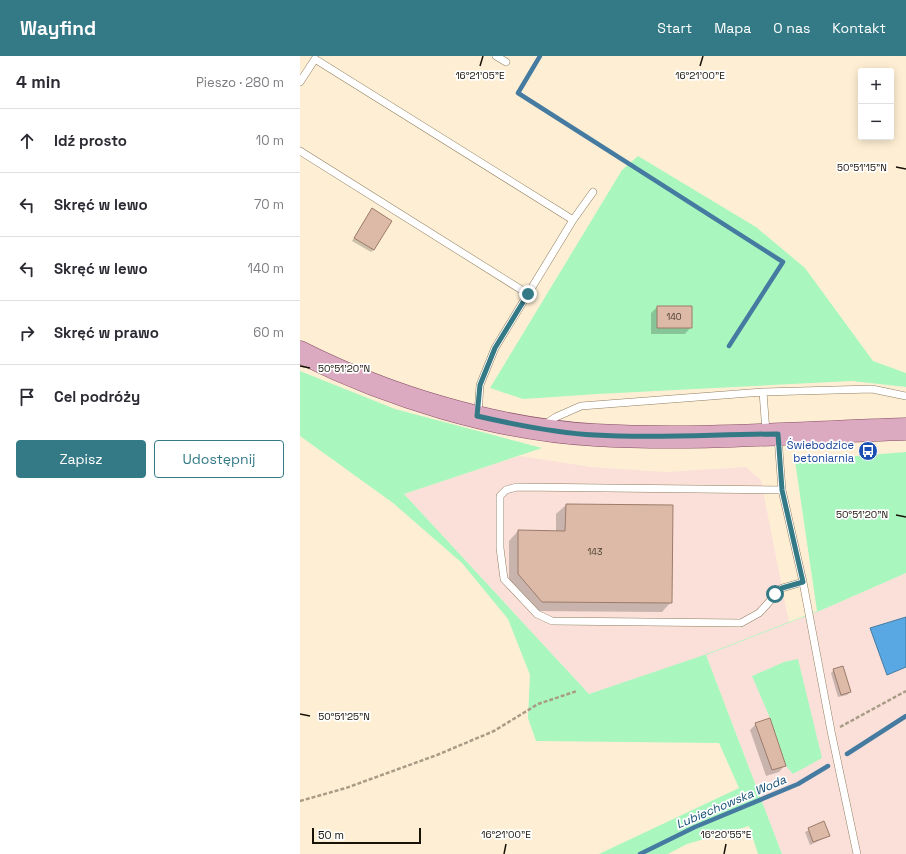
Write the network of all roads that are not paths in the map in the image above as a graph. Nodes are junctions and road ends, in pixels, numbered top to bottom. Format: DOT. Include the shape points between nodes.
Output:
graph roads {
  1 [pos="496,56"];
  2 [pos="506,62"];
  3 [pos="300,82"];
  4 [pos="300,151"];
  5 [pos="593,192"];
  6 [pos="573,220"];
  7 [pos="528,294"];
  8 [pos="300,352"];
  9 [pos="763,392"];
  10 [pos="906,396"];
  11 [pos="477,416"];
  12 [pos="539,429"];
  13 [pos="906,429"];
  14 [pos="772,434"];
  15 [pos="782,490"];
  16 [pos="803,582"];
  17 [pos="857,854"];
  1 -- 2 [label="lane"];
  3 -- 6 [label="lane" via="315,59"];
  4 -- 7 [label="lane"];
  5 -- 6 [label="lane"];
  6 -- 7 [label="lane"];
  7 -- 11 [label="lane" via="495,348 480,385"];
  8 -- 11 [label="main road" via="380,386"];
  9 -- 10 [label="lane" via="872,389"];
  9 -- 12 [label="lane" via="581,406 556,417"];
  9 -- 14 [label="lane"];
  11 -- 12 [label="main road"];
  12 -- 14 [label="main road" via="616,436"];
  13 -- 14 [label="main road"];
  14 -- 15 [label="lane"];
  15 -- 16 [label="lane"];
  15 -- 16 [label="lane" via="517,487 506,490 500,496 500,548 504,579 537,614 552,621 741,623 759,612 782,588"];
  16 -- 17 [label="lane"];
}
